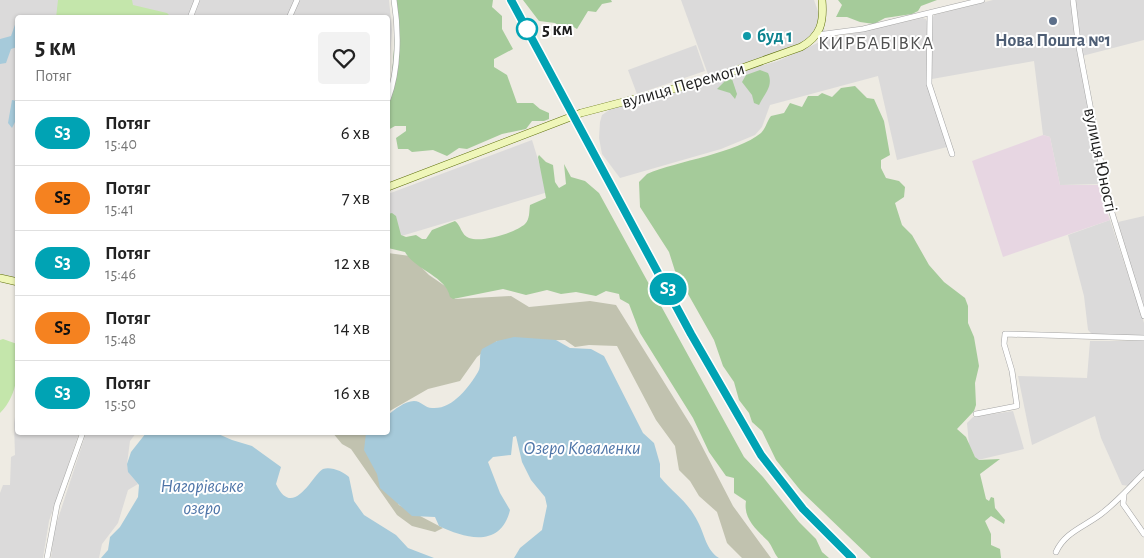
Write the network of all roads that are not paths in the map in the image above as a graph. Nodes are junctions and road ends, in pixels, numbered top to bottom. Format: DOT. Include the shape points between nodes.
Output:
graph roads {
  1 [pos="197,0"];
  2 [pos="297,0"];
  3 [pos="394,0"];
  4 [pos="822,0"];
  5 [pos="982,0"];
  6 [pos="1073,0"];
  7 [pos="930,14"];
  8 [pos="191,15"];
  9 [pos="290,15"];
  10 [pos="817,36"];
  11 [pos="390,93"];
  12 [pos="952,154"];
  13 [pos="390,186"];
  14 [pos="0,278"];
  15 [pos="15,281"];
  16 [pos="1144,316"];
  17 [pos="1144,338"];
  18 [pos="976,414"];
  19 [pos="82,435"];
  20 [pos="1144,473"];
  21 [pos="1124,494"];
  22 [pos="1144,534"];
  23 [pos="1056,552"];
  24 [pos="47,558"];
  1 -- 8 [label="street"];
  2 -- 9 [label="street"];
  3 -- 11 [label="street" via="396,62"];
  4 -- 10 [label="street" via="823,18"];
  5 -- 7 [label="street, вулиця Перемоги"];
  6 -- 16 [label="street, вулиця Юності" via="1084,79 1108,200"];
  7 -- 10 [label="street, вулиця Перемоги" via="852,32"];
  7 -- 12 [label="street" via="930,88"];
  10 -- 13 [label="street, вулиця Перемоги" via="806,45 784,54 704,81 581,113"];
  14 -- 15 [label="street"];
  17 -- 18 [label="street" via="1005,334 1004,344 1017,406"];
  19 -- 24 [label="street" via="57,505"];
  20 -- 21 [label="street"];
  21 -- 22 [label="street" via="1123,504"];
  21 -- 23 [label="street" via="1099,515 1074,529"];
}
